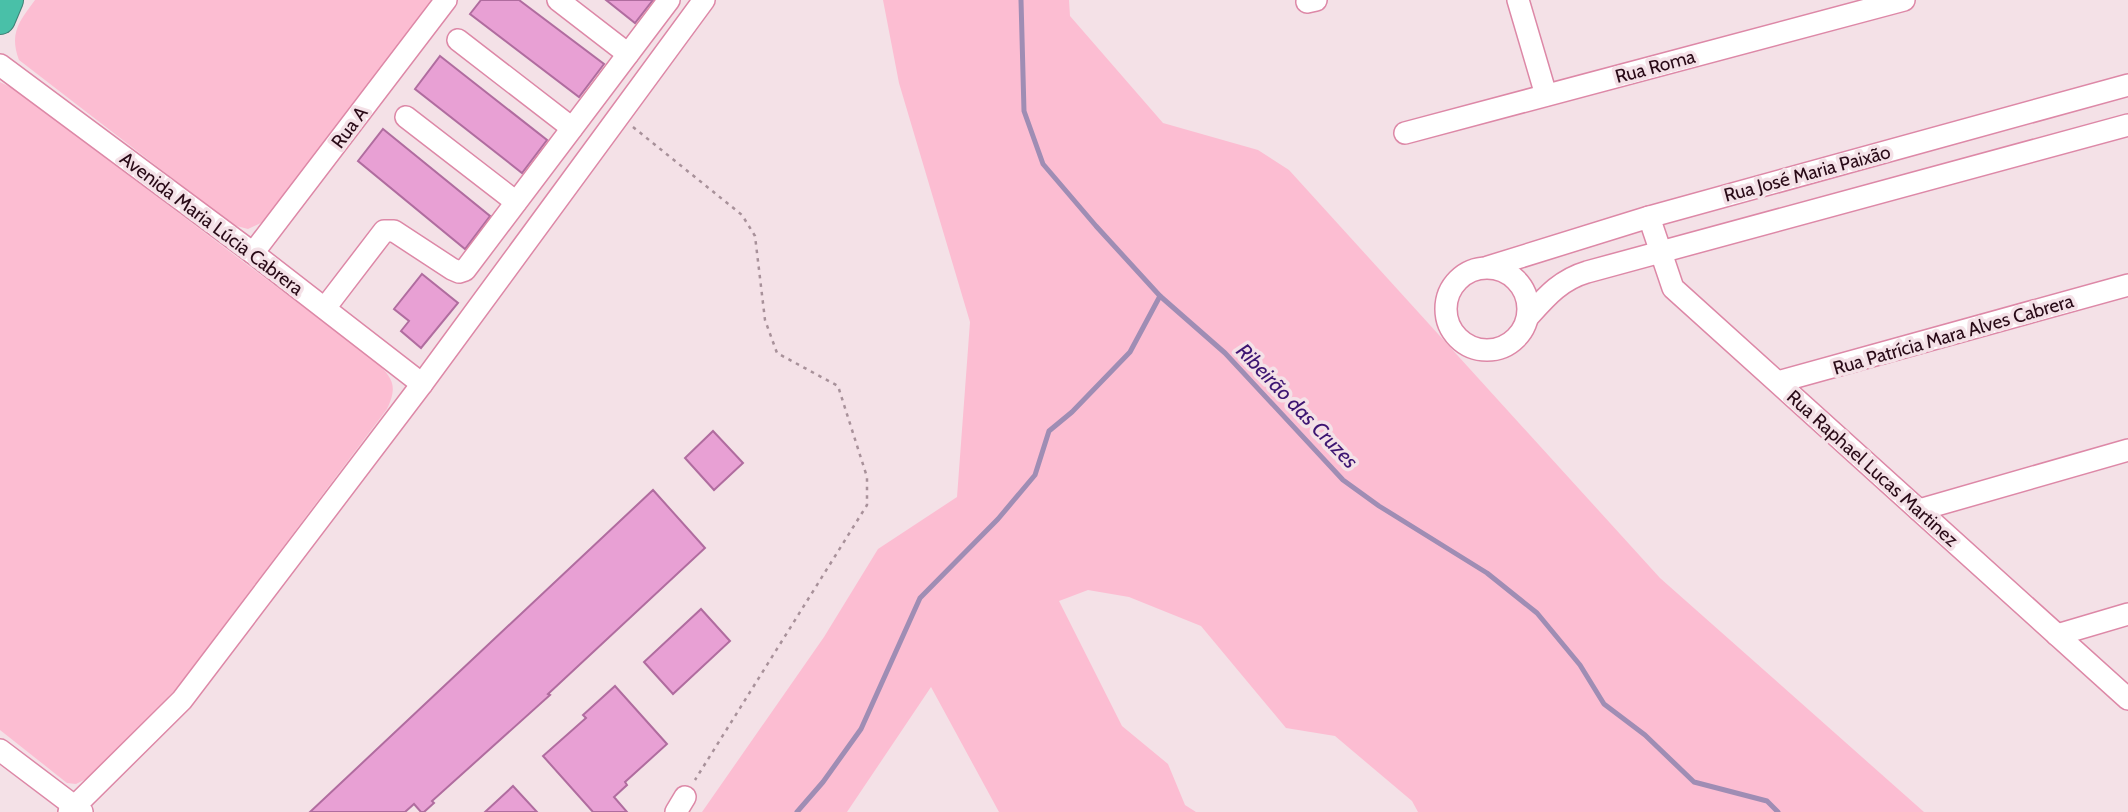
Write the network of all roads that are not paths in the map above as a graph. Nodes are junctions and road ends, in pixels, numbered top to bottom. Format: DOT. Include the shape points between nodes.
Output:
graph roads {
  1 [pos="8,0"];
  2 [pos="24,0"];
  3 [pos="446,0"];
  4 [pos="558,0"];
  5 [pos="669,0"];
  6 [pos="704,0"];
  7 [pos="1518,0"];
  8 [pos="1904,0"];
  9 [pos="0,19"];
  10 [pos="0,33"];
  11 [pos="458,40"];
  12 [pos="628,54"];
  13 [pos="0,65"];
  14 [pos="2128,85"];
  15 [pos="1546,95"];
  16 [pos="406,117"];
  17 [pos="2128,125"];
  18 [pos="572,128"];
  19 [pos="1405,133"];
  20 [pos="516,202"];
  21 [pos="1649,217"];
  22 [pos="1661,251"];
  23 [pos="253,253"];
  24 [pos="1488,267"];
  25 [pos="2128,285"];
  26 [pos="325,308"];
  27 [pos="1528,317"];
  28 [pos="1778,382"];
  29 [pos="422,384"];
  30 [pos="2128,450"];
  31 [pos="1919,510"];
  32 [pos="2128,614"];
  33 [pos="2057,635"];
  34 [pos="2128,699"];
  35 [pos="0,750"];
  36 [pos="75,810"];
  1 -- 9 [label="highway"];
  2 -- 10 [label="street"];
  3 -- 23 [label="street, Rua A"];
  4 -- 12 [label="street"];
  5 -- 12 [label="street"];
  6 -- 29 [label="street"];
  7 -- 15 [label="street"];
  8 -- 15 [label="street, Rua Roma"];
  11 -- 18 [label="street"];
  12 -- 18 [label="street"];
  13 -- 23 [label="street, Avenida Maria Lúcia Cabrera"];
  14 -- 21 [label="street, Rua José Maria Paixão"];
  15 -- 19 [label="street, Rua Roma"];
  16 -- 20 [label="street"];
  17 -- 22 [label="street, Rua José Maria Paixão"];
  18 -- 20 [label="street"];
  20 -- 26 [label="street" via="460,272 394,231 384,231"];
  21 -- 22 [label="street, Rua Raphael Lucas Martinez"];
  21 -- 24 [label="street, Rua José Maria Paixão"];
  22 -- 27 [label="street, Rua José Maria Paixão" via="1564,281"];
  22 -- 28 [label="street, Rua Raphael Lucas Martinez" via="1673,288"];
  23 -- 26 [label="street, Avenida Maria Lúcia Cabrera"];
  24 -- 27 [label="street" via="1505,271 1519,283 1527,299"];
  24 -- 27 [label="street" via="1472,270 1450,290 1445,306 1454,335 1466,346 1497,350 1522,332"];
  25 -- 28 [label="street, Rua Patrícia Mara Alves Cabrera"];
  26 -- 29 [label="street, Avenida Maria Lúcia Cabrera"];
  28 -- 31 [label="street, Rua Raphael Lucas Martinez"];
  29 -- 36 [label="street" via="182,700"];
  30 -- 31 [label="street"];
  31 -- 33 [label="street, Rua Raphael Lucas Martinez"];
  32 -- 33 [label="street"];
  33 -- 34 [label="street, Rua Raphael Lucas Martinez"];
  35 -- 36 [label="street"];
}
